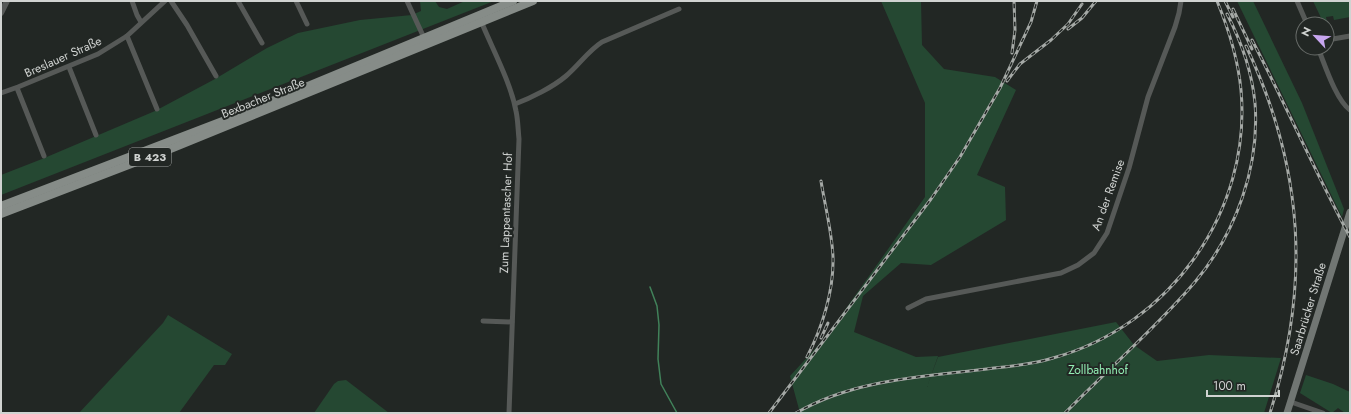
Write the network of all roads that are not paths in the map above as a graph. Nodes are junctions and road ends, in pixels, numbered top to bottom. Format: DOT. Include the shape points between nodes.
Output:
graph roads {
  1 [pos="7,1"];
  2 [pos="132,1"];
  3 [pos="165,1"];
  4 [pos="171,1"];
  5 [pos="238,1"];
  6 [pos="296,1"];
  7 [pos="407,1"];
  8 [pos="513,1"];
  9 [pos="533,1"];
  10 [pos="1181,1"];
  11 [pos="1297,1"];
  12 [pos="679,9"];
  13 [pos="1,13"];
  14 [pos="1304,16"];
  15 [pos="480,19"];
  16 [pos="141,22"];
  17 [pos="307,24"];
  18 [pos="126,36"];
  19 [pos="1350,36"];
  20 [pos="1335,39"];
  21 [pos="426,41"];
  22 [pos="262,43"];
  23 [pos="1321,56"];
  24 [pos="69,67"];
  25 [pos="216,76"];
  26 [pos="17,88"];
  27 [pos="1,93"];
  28 [pos="515,104"];
  29 [pos="156,109"];
  30 [pos="1350,110"];
  31 [pos="96,135"];
  32 [pos="44,156"];
  33 [pos="1,206"];
  34 [pos="1350,212"];
  35 [pos="1,214"];
  36 [pos="908,308"];
  37 [pos="483,321"];
  38 [pos="512,322"];
  39 [pos="1291,402"];
  40 [pos="509,413"];
  41 [pos="1287,413"];
  42 [pos="1323,413"];
  1 -- 13 [label="street"];
  2 -- 16 [label="street"];
  3 -- 16 [label="street, Breslauer Straße"];
  4 -- 25 [label="street" via="188,25"];
  5 -- 22 [label="street"];
  6 -- 17 [label="street"];
  7 -- 21 [label="street"];
  8 -- 15 [label="main road, Bexbacher Straße / B 423"];
  9 -- 15 [label="main road, Bexbacher Straße / B 423"];
  10 -- 36 [label="street, An der Remise" via="1175,27 1148,97 1129,168 1107,233 1094,253 1061,273 926,299"];
  11 -- 14 [label="street"];
  12 -- 28 [label="street" via="602,42 592,48 562,79"];
  15 -- 21 [label="main road, Bexbacher Straße / B 423"];
  15 -- 21 [label="main road, Bexbacher Straße / B 423" via="452,26"];
  15 -- 28 [label="street, Zum Lappentascher Hof"];
  16 -- 18 [label="street, Breslauer Straße"];
  18 -- 24 [label="street, Breslauer Straße" via="98,54"];
  18 -- 29 [label="street"];
  19 -- 20 [label="street"];
  21 -- 33 [label="main road, Bexbacher Straße"];
  21 -- 35 [label="main road, Bexbacher Straße / B 423" via="173,148"];
  23 -- 30 [label="street" via="1339,98"];
  24 -- 26 [label="street, Breslauer Straße"];
  24 -- 31 [label="street"];
  26 -- 27 [label="street, Breslauer Straße"];
  26 -- 32 [label="street"];
  28 -- 38 [label="street, Zum Lappentascher Hof" via="519,139"];
  34 -- 39 [label="main road, Saarbrücker Straße"];
  37 -- 38 [label="street"];
  38 -- 40 [label="street, Zum Lappentascher Hof"];
  39 -- 41 [label="main road, Saarbrücker Straße"];
  39 -- 42 [label="street"];
}
